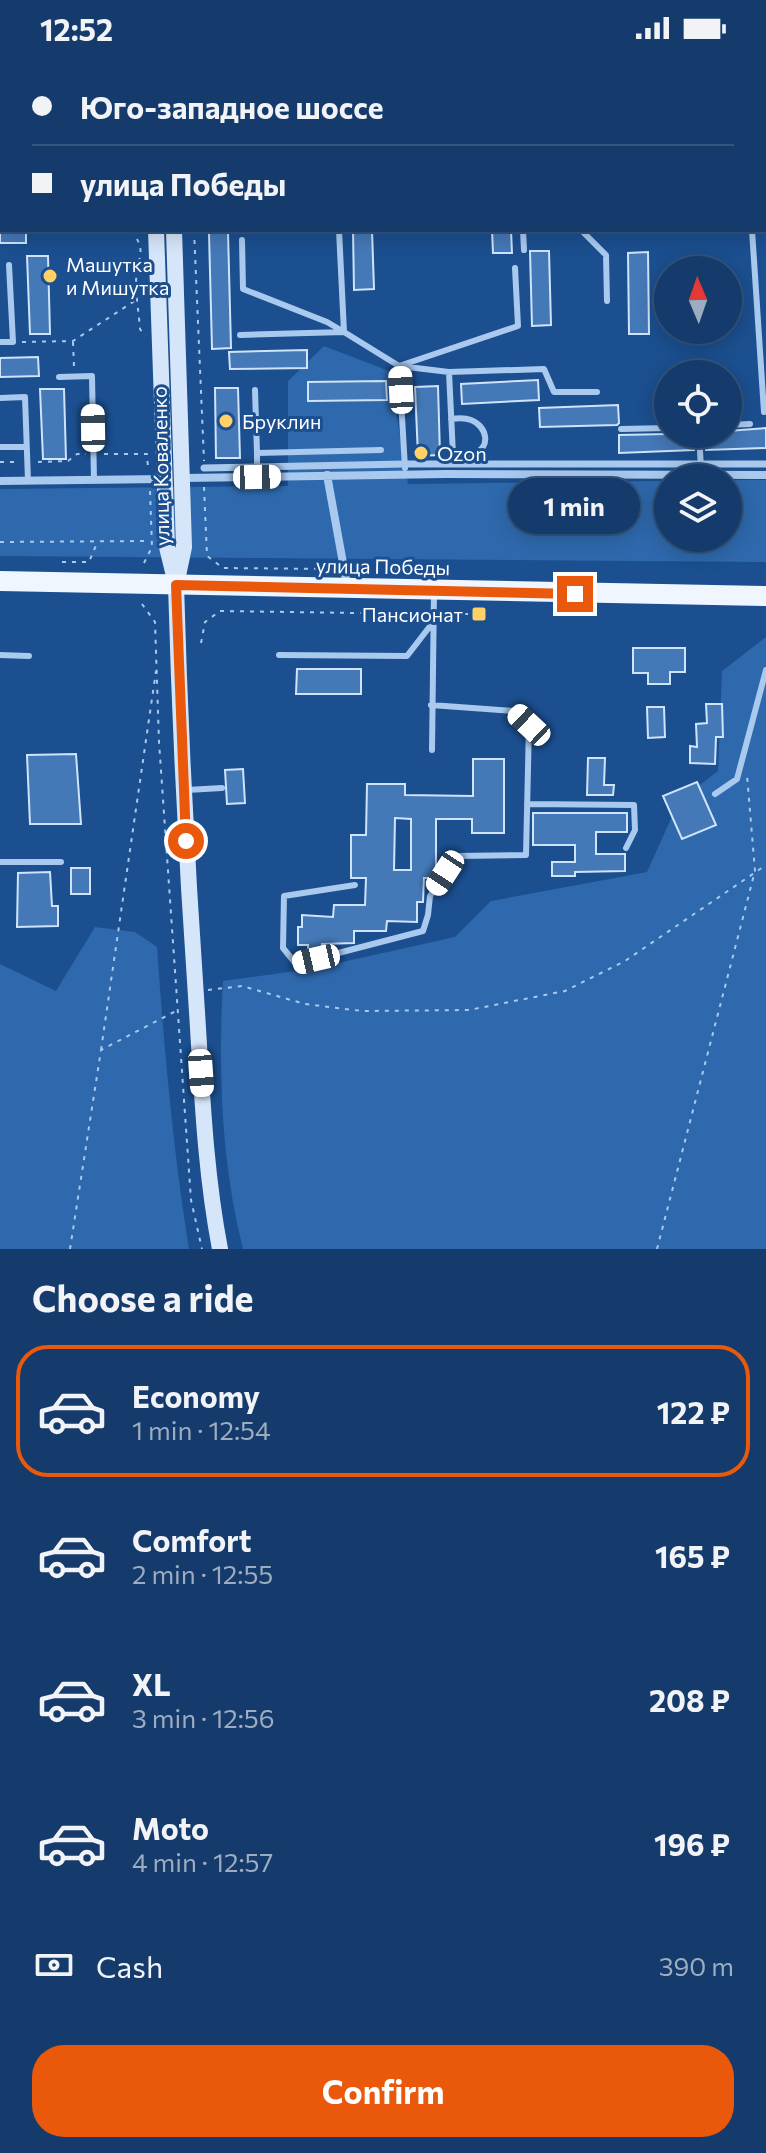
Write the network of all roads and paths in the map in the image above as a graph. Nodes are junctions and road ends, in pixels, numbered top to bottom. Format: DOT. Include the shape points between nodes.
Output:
graph roads {
  1 [pos="133,232"];
  2 [pos="156,232"];
  3 [pos="174,232"];
  4 [pos="194,232"];
  5 [pos="339,232"];
  6 [pos="523,232"];
  7 [pos="583,232"];
  8 [pos="752,232"];
  9 [pos="242,240"];
  10 [pos="524,250"];
  11 [pos="9,265"];
  12 [pos="515,268"];
  13 [pos="138,299"];
  14 [pos="607,301"];
  15 [pos="344,332"];
  16 [pos="240,335"];
  17 [pos="73,341"];
  18 [pos="149,341"];
  19 [pos="0,342"];
  20 [pos="13,342"];
  21 [pos="763,351"];
  22 [pos="399,366"];
  23 [pos="449,372"];
  24 [pos="75,376"];
  25 [pos="59,377"];
  26 [pos="255,390"];
  27 [pos="597,392"];
  28 [pos="0,398"];
  29 [pos="764,412"];
  30 [pos="451,419"];
  31 [pos="742,424"];
  32 [pos="750,424"];
  33 [pos="654,428"];
  34 [pos="621,429"];
  35 [pos="0,447"];
  36 [pos="26,447"];
  37 [pos="381,450"];
  38 [pos="257,453"];
  39 [pos="87,454"];
  40 [pos="147,454"];
  41 [pos="152,454"];
  42 [pos="0,462"];
  43 [pos="26,462"];
  44 [pos="404,464"];
  45 [pos="766,464"];
  46 [pos="742,466"];
  47 [pos="257,467"];
  48 [pos="204,468"];
  49 [pos="654,469"];
  50 [pos="654,471"];
  51 [pos="742,473"];
  52 [pos="327,475"];
  53 [pos="405,475"];
  54 [pos="766,475"];
  55 [pos="257,477"];
  56 [pos="182,478"];
  57 [pos="204,478"];
  58 [pos="164,479"];
  59 [pos="94,480"];
  60 [pos="0,481"];
  61 [pos="28,481"];
  62 [pos="152,541"];
  63 [pos="0,542"];
  64 [pos="98,542"];
  65 [pos="62,562"];
  66 [pos="344,569"];
  67 [pos="429,569"];
  68 [pos="0,581"];
  69 [pos="176,585"];
  70 [pos="348,590"];
  71 [pos="434,592"];
  72 [pos="766,596"];
  73 [pos="142,604"];
  74 [pos="475,614"];
  75 [pos="434,617"];
  76 [pos="201,643"];
  77 [pos="0,655"];
  78 [pos="279,655"];
  79 [pos="29,656"];
  80 [pos="157,664"];
  81 [pos="766,670"];
  82 [pos="431,705"];
  83 [pos="432,750"];
  84 [pos="747,771"];
  85 [pos="222,788"];
  86 [pos="184,790"];
  87 [pos="715,794"];
  88 [pos="527,804"];
  89 [pos="626,848"];
  90 [pos="0,862"];
  91 [pos="61,862"];
  92 [pos="766,865"];
  93 [pos="755,871"];
  94 [pos="355,885"];
  95 [pos="195,992"];
  96 [pos="178,1010"];
  97 [pos="101,1050"];
  98 [pos="70,1249"];
  99 [pos="202,1249"];
  100 [pos="220,1249"];
  101 [pos="657,1249"];
  1 -- 13 [label="path" via="141,253"];
  2 -- 58 [label="main road, улица Коваленко"];
  3 -- 56 [label="main road, улица Коваленко"];
  4 -- 48 [label="path"];
  5 -- 15 [label="lane"];
  6 -- 10 [label="lane"];
  7 -- 14 [label="lane" via="606,255"];
  8 -- 21 [label="lane"];
  9 -- 15 [label="lane" via="243,289"];
  11 -- 20 [label="lane"];
  12 -- 22 [label="lane" via="518,326"];
  13 -- 17 [label="path"];
  13 -- 18 [label="path" via="140,329"];
  15 -- 16 [label="lane"];
  15 -- 22 [label="lane"];
  17 -- 20 [label="path"];
  17 -- 24 [label="path"];
  19 -- 20 [label="lane"];
  21 -- 29 [label="lane"];
  22 -- 23 [label="lane"];
  22 -- 44 [label="lane"];
  23 -- 27 [label="lane" via="544,369 554,392"];
  23 -- 30 [label="lane"];
  24 -- 25 [label="lane"];
  24 -- 59 [label="lane" via="92,376"];
  26 -- 38 [label="lane"];
  28 -- 36 [label="lane" via="25,397"];
  30 -- 30 [label="lane" via="453,455 480,450 485,442 481,426"];
  31 -- 32 [label="lane"];
  33 -- 34 [label="lane"];
  35 -- 36 [label="lane"];
  36 -- 43 [label="lane"];
  37 -- 38 [label="lane"];
  38 -- 47 [label="lane"];
  39 -- 43 [label="path" via="68,461"];
  40 -- 41 [label="path"];
  42 -- 43 [label="path"];
  43 -- 61 [label="lane"];
  44 -- 47 [label="street"];
  44 -- 49 [label="street"];
  44 -- 53 [label="lane"];
  45 -- 46 [label="street"];
  47 -- 48 [label="street"];
  47 -- 55 [label="lane"];
  50 -- 53 [label="street"];
  51 -- 54 [label="street"];
  52 -- 53 [label="street"];
  52 -- 55 [label="street"];
  52 -- 66 [label="street"];
  55 -- 57 [label="street"];
  56 -- 57 [label="street"];
  56 -- 58 [label="main road"];
  56 -- 69 [label="main road, улица Коваленко" via="184,547"];
  57 -- 66 [label="path" via="207,556 223,568"];
  58 -- 59 [label="street"];
  58 -- 69 [label="main road, улица Коваленко" via="167,547"];
  59 -- 61 [label="street"];
  60 -- 61 [label="street"];
  62 -- 64 [label="path"];
  63 -- 64 [label="path"];
  64 -- 65 [label="path" via="89,562"];
  66 -- 67 [label="path"];
  66 -- 70 [label="street"];
  68 -- 69 [label="main road, улица Победы"];
  69 -- 70 [label="main road, улица Победы"];
  69 -- 86 [label="main road"];
  70 -- 71 [label="main road, улица Победы"];
  71 -- 72 [label="main road, улица Победы"];
  71 -- 75 [label="lane"];
  73 -- 80 [label="path" via="155,622"];
  74 -- 75 [label="path"];
  75 -- 76 [label="path" via="220,611 205,622"];
  75 -- 78 [label="lane" via="407,656"];
  75 -- 82 [label="lane"];
  77 -- 79 [label="lane"];
  80 -- 96 [label="path"];
  80 -- 97 [label="path"];
  81 -- 87 [label="lane" via="737,779"];
  82 -- 83 [label="lane"];
  82 -- 88 [label="lane" via="514,711 529,725"];
  84 -- 93 [label="path"];
  85 -- 86 [label="lane"];
  86 -- 95 [label="main road"];
  88 -- 89 [label="lane" via="634,805 635,830"];
  88 -- 94 [label="lane" via="526,855 458,856 430,896 423,931 296,964 283,948 284,896"];
  90 -- 91 [label="lane"];
  92 -- 93 [label="path"];
  93 -- 95 [label="path" via="625,961 565,991 469,1010 362,1011 305,1004 242,986"];
  93 -- 101 [label="path"];
  95 -- 100 [label="main road"];
  96 -- 97 [label="path"];
  96 -- 99 [label="path" via="191,1200"];
  97 -- 98 [label="path"];
}
